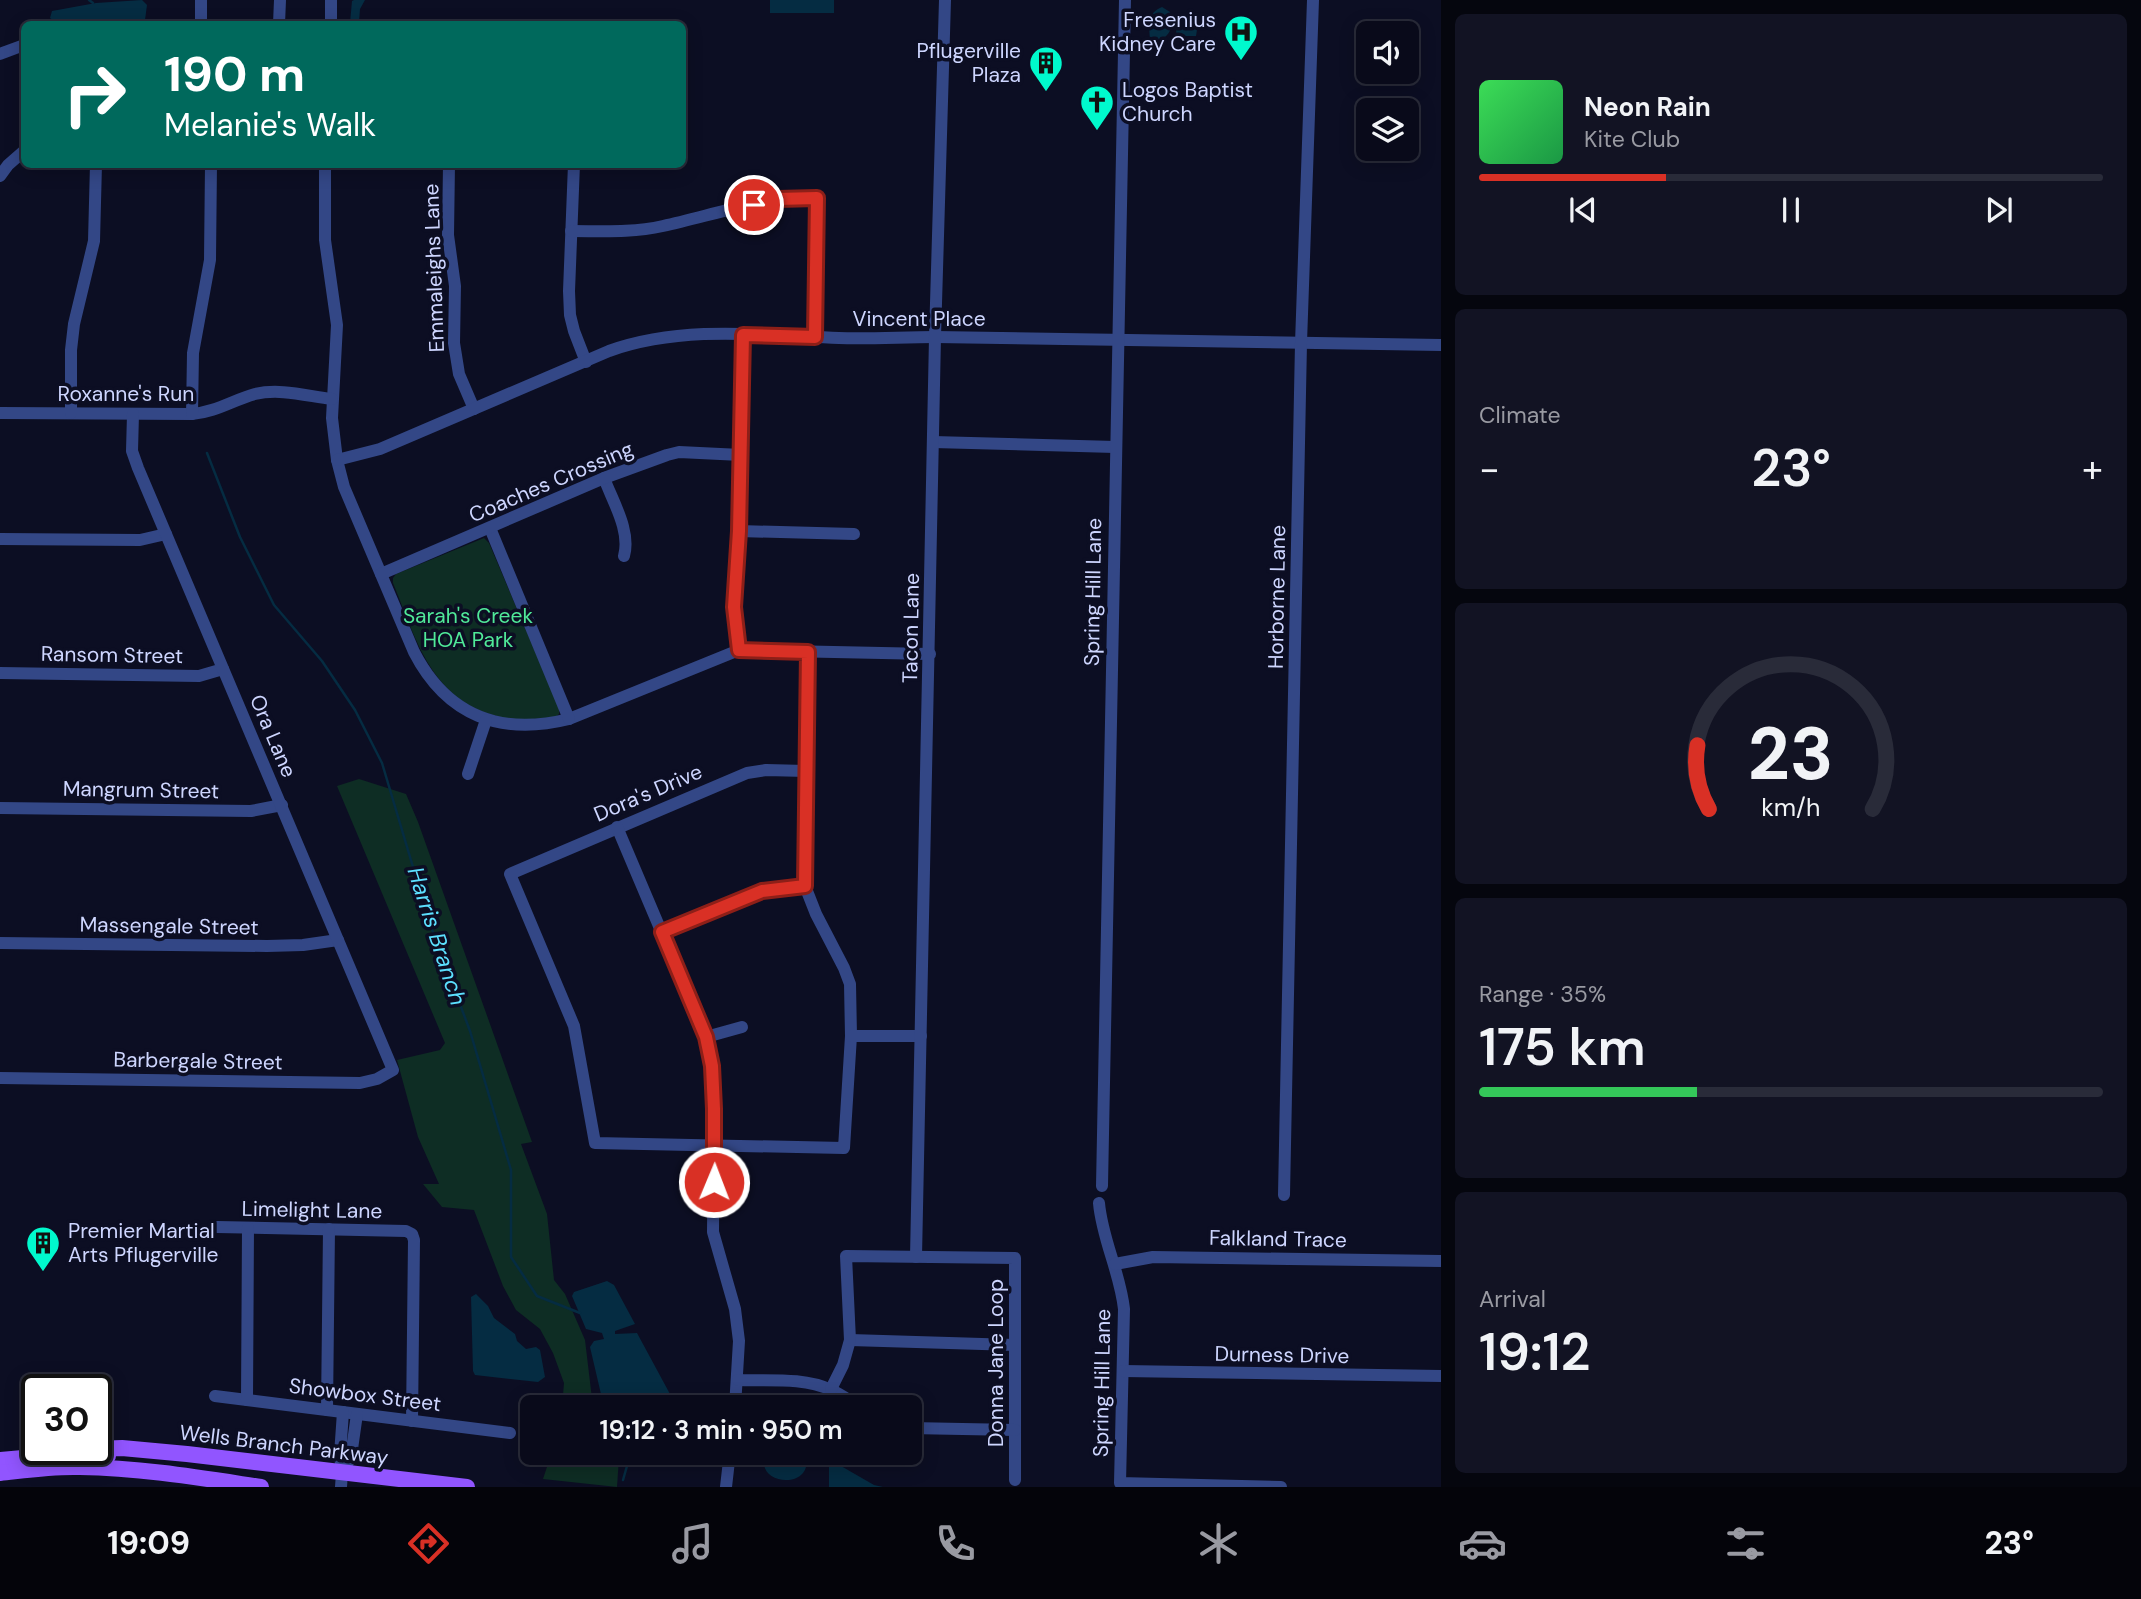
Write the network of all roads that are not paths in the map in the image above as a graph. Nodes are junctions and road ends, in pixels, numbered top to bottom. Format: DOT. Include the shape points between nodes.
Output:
graph roads {
  1 [pos="201,0"];
  2 [pos="279,0"];
  3 [pos="331,0"];
  4 [pos="945,0"];
  5 [pos="1125,0"];
  6 [pos="1313,0"];
  7 [pos="201,21"];
  8 [pos="279,21"];
  9 [pos="327,21"];
  10 [pos="21,47"];
  11 [pos="0,54"];
  12 [pos="21,154"];
  13 [pos="96,168"];
  14 [pos="211,168"];
  15 [pos="325,168"];
  16 [pos="449,168"];
  17 [pos="574,168"];
  18 [pos="0,176"];
  19 [pos="571,232"];
  20 [pos="743,335"];
  21 [pos="815,337"];
  22 [pos="935,337"];
  23 [pos="1119,339"];
  24 [pos="1301,343"];
  25 [pos="1441,345"];
  26 [pos="586,362"];
  27 [pos="332,399"];
  28 [pos="474,409"];
  29 [pos="0,413"];
  30 [pos="71,413"];
  31 [pos="132,414"];
  32 [pos="192,414"];
  33 [pos="933,442"];
  34 [pos="1115,447"];
  35 [pos="741,455"];
  36 [pos="337,460"];
  37 [pos="604,478"];
  38 [pos="490,528"];
  39 [pos="739,531"];
  40 [pos="166,534"];
  41 [pos="854,534"];
  42 [pos="0,539"];
  43 [pos="624,556"];
  44 [pos="381,574"];
  45 [pos="739,650"];
  46 [pos="808,652"];
  47 [pos="930,654"];
  48 [pos="223,669"];
  49 [pos="0,673"];
  50 [pos="569,719"];
  51 [pos="486,720"];
  52 [pos="806,771"];
  53 [pos="468,774"];
  54 [pos="282,805"];
  55 [pos="0,808"];
  56 [pos="617,827"];
  57 [pos="805,886"];
  58 [pos="662,932"];
  59 [pos="338,940"];
  60 [pos="0,943"];
  61 [pos="742,1027"];
  62 [pos="851,1036"];
  63 [pos="921,1036"];
  64 [pos="706,1037"];
  65 [pos="393,1070"];
  66 [pos="0,1078"];
  67 [pos="715,1146"];
  68 [pos="1102,1186"];
  69 [pos="1284,1195"];
  70 [pos="1099,1203"];
  71 [pos="217,1227"];
  72 [pos="248,1228"];
  73 [pos="329,1229"];
  74 [pos="916,1257"];
  75 [pos="1441,1261"];
  76 [pos="1115,1264"];
  77 [pos="850,1340"];
  78 [pos="1015,1345"];
  79 [pos="1123,1371"];
  80 [pos="1441,1376"];
  81 [pos="738,1380"];
  82 [pos="831,1390"];
  83 [pos="736,1395"];
  84 [pos="840,1395"];
  85 [pos="215,1396"];
  86 [pos="247,1400"];
  87 [pos="327,1410"];
  88 [pos="350,1413"];
  89 [pos="412,1421"];
  90 [pos="922,1428"];
  91 [pos="1015,1430"];
  92 [pos="510,1433"];
  93 [pos="112,1448"];
  94 [pos="122,1448"];
  95 [pos="21,1451"];
  96 [pos="0,1452"];
  97 [pos="0,1460"];
  98 [pos="729,1465"];
  99 [pos="0,1472"];
  100 [pos="342,1480"];
  101 [pos="1015,1480"];
  102 [pos="261,1487"];
  103 [pos="467,1487"];
  104 [pos="726,1487"];
  105 [pos="1248,1487"];
  106 [pos="1281,1487"];
  1 -- 7 [label="street"];
  2 -- 8 [label="street"];
  3 -- 9 [label="street"];
  4 -- 22 [label="street, Tacon Lane"];
  5 -- 23 [label="street, Spring Hill Lane"];
  6 -- 24 [label="street, Horborne Lane"];
  10 -- 11 [label="street"];
  12 -- 18 [label="street"];
  13 -- 30 [label="street" via="94,241 71,350"];
  14 -- 32 [label="street" via="210,260 193,353"];
  15 -- 27 [label="street" via="325,240 337,325"];
  16 -- 28 [label="street, Emmaleighs Lane" via="454,343 459,374"];
  17 -- 19 [label="street"];
  19 -- 21 [label="street" via="628,232 777,199 817,198"];
  19 -- 26 [label="street" via="570,315"];
  20 -- 21 [label="street, Vincent Place"];
  20 -- 26 [label="street, Vincent Place" via="658,338 627,344"];
  20 -- 35 [label="street"];
  21 -- 22 [label="street, Vincent Place"];
  22 -- 23 [label="street, Vincent Place"];
  22 -- 33 [label="street, Tacon Lane"];
  23 -- 24 [label="street, Vincent Place"];
  23 -- 34 [label="street, Spring Hill Lane"];
  24 -- 25 [label="street, Vincent Place"];
  24 -- 69 [label="street, Horborne Lane"];
  26 -- 28 [label="street, Vincent Place"];
  27 -- 32 [label="street, Roxanne's Run" via="271,391 208,413"];
  27 -- 36 [label="street"];
  28 -- 36 [label="street, Vincent Place" via="380,449"];
  29 -- 30 [label="street, Roxanne's Run"];
  30 -- 31 [label="street, Roxanne's Run"];
  31 -- 32 [label="street, Roxanne's Run"];
  31 -- 40 [label="street, Ora Lane" via="132,451"];
  33 -- 34 [label="street"];
  33 -- 47 [label="street, Tacon Lane"];
  34 -- 68 [label="street, Spring Hill Lane"];
  35 -- 37 [label="street, Coaches Crossing" via="673,453"];
  35 -- 39 [label="street"];
  36 -- 44 [label="street"];
  37 -- 38 [label="street, Coaches Crossing"];
  37 -- 43 [label="street" via="626,535"];
  38 -- 44 [label="street, Coaches Crossing"];
  38 -- 50 [label="street"];
  39 -- 41 [label="street"];
  39 -- 45 [label="street" via="734,607"];
  40 -- 42 [label="street" via="141,540"];
  40 -- 48 [label="street, Ora Lane"];
  44 -- 51 [label="street" via="428,675 458,705"];
  45 -- 46 [label="street"];
  45 -- 50 [label="street"];
  46 -- 47 [label="street"];
  46 -- 52 [label="street"];
  47 -- 63 [label="street, Tacon Lane"];
  48 -- 49 [label="street, Ransom Street" via="199,676"];
  48 -- 54 [label="street, Ora Lane"];
  50 -- 51 [label="street" via="531,726"];
  51 -- 53 [label="street"];
  52 -- 56 [label="street, Dora's Drive" via="747,773"];
  52 -- 57 [label="street"];
  54 -- 55 [label="street, Mangrum Street" via="251,811"];
  54 -- 59 [label="street, Ora Lane"];
  56 -- 58 [label="street"];
  56 -- 67 [label="street, Dora's Drive" via="510,874 575,1026 595,1143"];
  57 -- 58 [label="street" via="762,891"];
  57 -- 62 [label="street" via="850,984"];
  58 -- 64 [label="street"];
  59 -- 60 [label="street, Massengale Street" via="267,946"];
  59 -- 65 [label="street, Ora Lane"];
  61 -- 64 [label="street"];
  62 -- 63 [label="street"];
  62 -- 67 [label="street" via="844,1148"];
  63 -- 74 [label="street, Tacon Lane"];
  64 -- 67 [label="street" via="712,1066"];
  65 -- 66 [label="street, Barbergale Street" via="360,1083"];
  67 -- 81 [label="street" via="713,1232 735,1309 740,1341"];
  70 -- 76 [label="street, Spring Hill Lane"];
  71 -- 72 [label="street, Limelight Lane"];
  72 -- 73 [label="street, Limelight Lane"];
  72 -- 86 [label="street"];
  73 -- 87 [label="street"];
  73 -- 89 [label="street, Limelight Lane" via="412,1234"];
  74 -- 77 [label="street, Donna Jane Loop" via="846,1256"];
  74 -- 78 [label="street, Donna Jane Loop" via="1015,1258"];
  75 -- 76 [label="street, Falkland Trace" via="1153,1257"];
  76 -- 79 [label="street, Spring Hill Lane" via="1124,1309"];
  77 -- 78 [label="street"];
  77 -- 82 [label="street, Donna Jane Loop"];
  78 -- 91 [label="street, Donna Jane Loop"];
  79 -- 80 [label="street, Durness Drive"];
  79 -- 105 [label="street, Spring Hill Lane" via="1120,1483"];
  81 -- 82 [label="street" via="790,1381"];
  81 -- 83 [label="street"];
  82 -- 84 [label="street"];
  85 -- 86 [label="street, Showbox Street"];
  86 -- 87 [label="street, Showbox Street"];
  87 -- 88 [label="street, Showbox Street"];
  88 -- 89 [label="street, Showbox Street"];
  88 -- 100 [label="street" via="340,1455"];
  89 -- 92 [label="street, Showbox Street"];
  90 -- 91 [label="street"];
  91 -- 101 [label="street, Donna Jane Loop"];
  93 -- 94 [label="main road, Wells Branch Parkway"];
  94 -- 97 [label="main road" via="108,1456"];
  94 -- 100 [label="main road, Wells Branch Parkway"];
  95 -- 96 [label="main road"];
  98 -- 104 [label="street"];
  99 -- 102 [label="main road, Wells Branch Parkway" via="78,1466 135,1469"];
  100 -- 103 [label="main road, Wells Branch Parkway"];
  105 -- 106 [label="street"];
}
